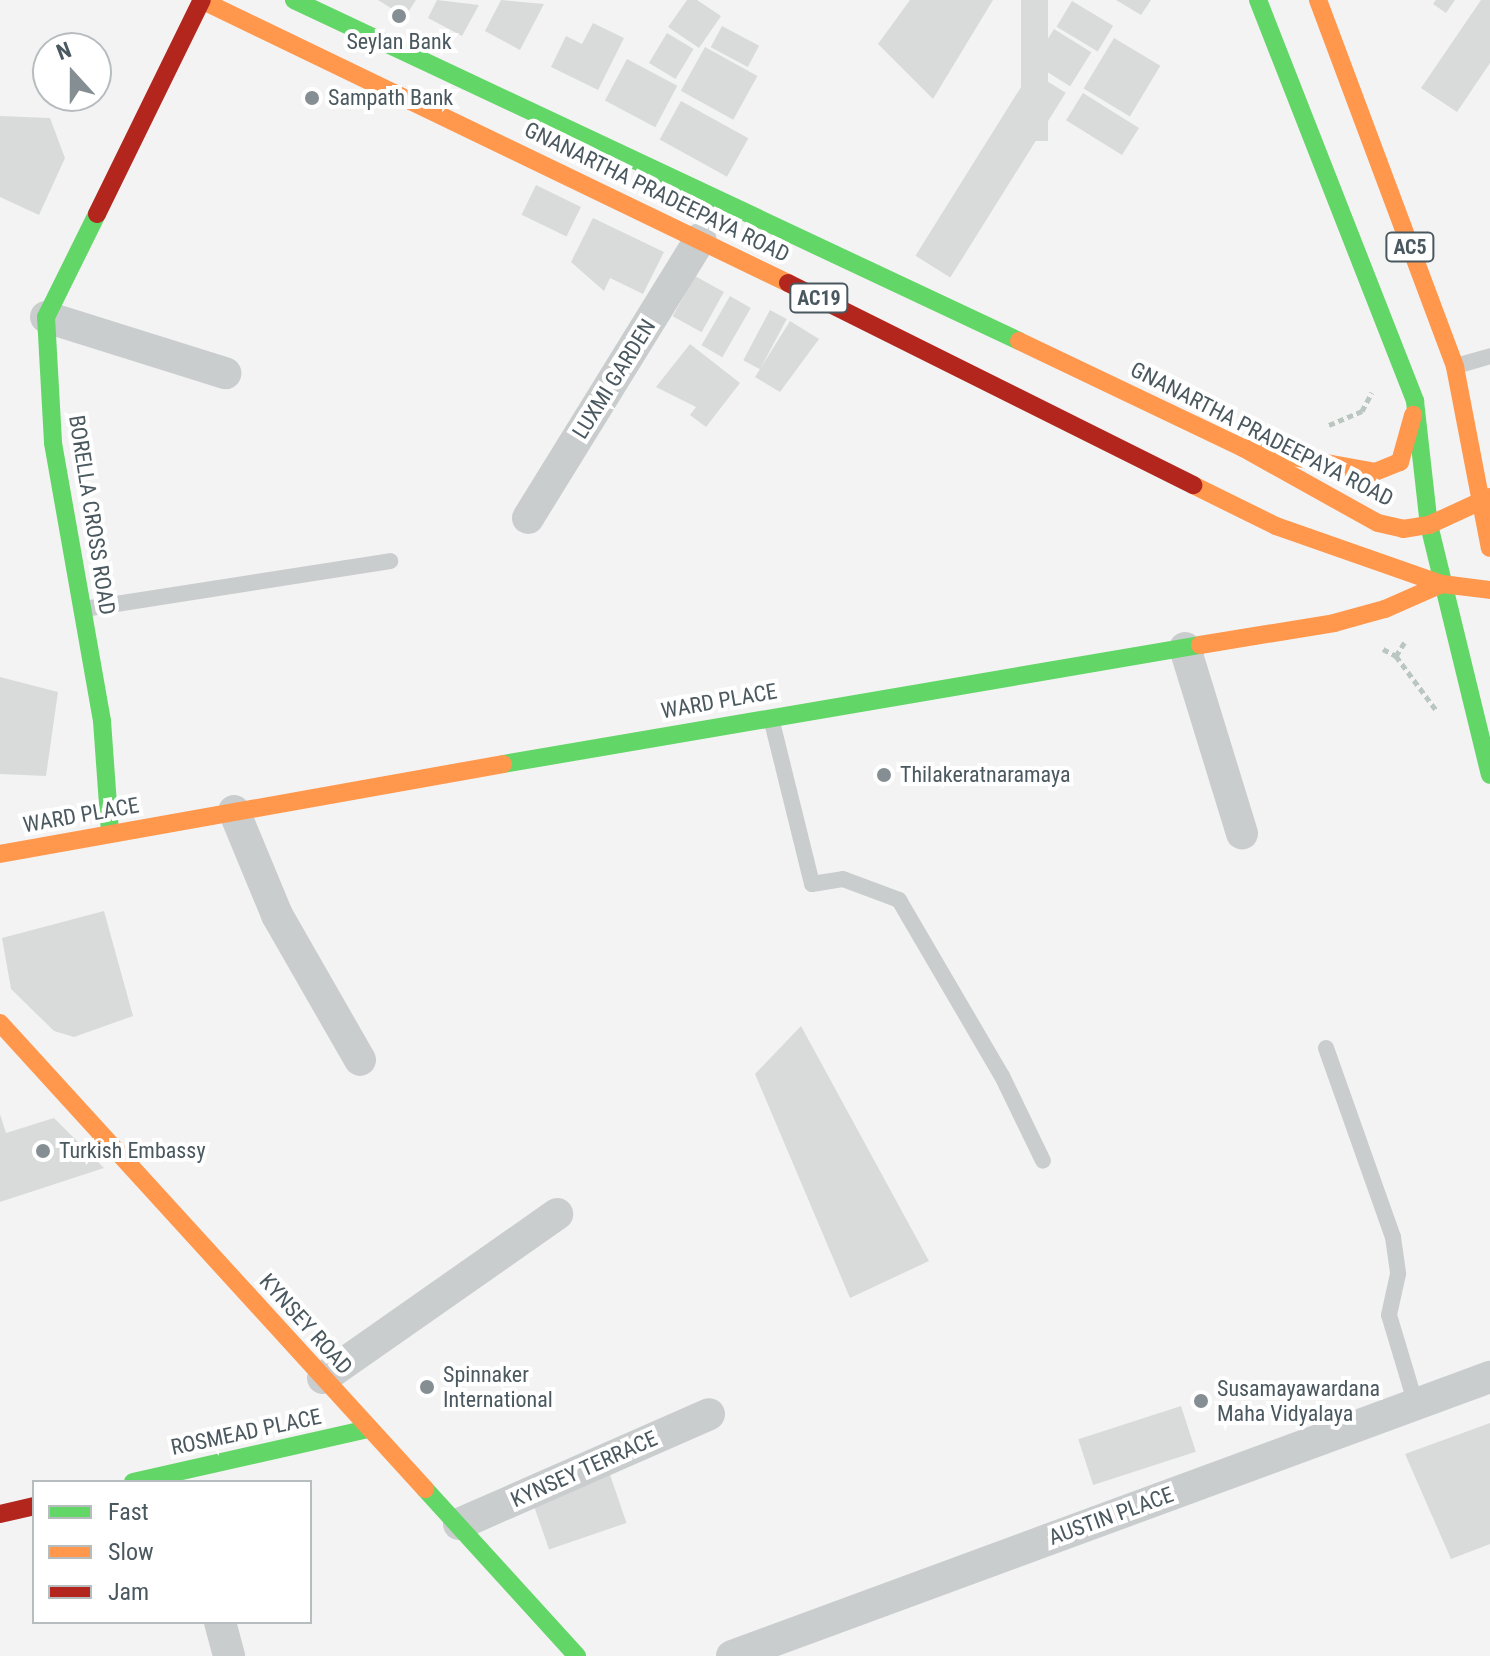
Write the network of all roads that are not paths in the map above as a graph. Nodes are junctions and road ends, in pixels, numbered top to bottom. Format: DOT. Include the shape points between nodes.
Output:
graph roads {
  1 [pos="202,0"];
  2 [pos="294,0"];
  3 [pos="1258,0"];
  4 [pos="1318,0"];
  5 [pos="700,239"];
  6 [pos="46,317"];
  7 [pos="1490,356"];
  8 [pos="1455,367"];
  9 [pos="225,373"];
  10 [pos="1415,401"];
  11 [pos="1243,448"];
  12 [pos="1485,498"];
  13 [pos="528,518"];
  14 [pos="1429,525"];
  15 [pos="1490,548"];
  16 [pos="390,561"];
  17 [pos="1442,584"];
  18 [pos="1490,590"];
  19 [pos="83,609"];
  20 [pos="1185,648"];
  21 [pos="770,716"];
  22 [pos="1490,775"];
  23 [pos="234,811"];
  24 [pos="110,833"];
  25 [pos="1242,833"];
  26 [pos="32,848"];
  27 [pos="0,854"];
  28 [pos="0,869"];
  29 [pos="0,1023"];
  30 [pos="1326,1048"];
  31 [pos="360,1060"];
  32 [pos="1043,1161"];
  33 [pos="557,1214"];
  34 [pos="1490,1377"];
  35 [pos="323,1378"];
  36 [pos="1416,1405"];
  37 [pos="709,1414"];
  38 [pos="369,1429"];
  39 [pos="180,1476"];
  40 [pos="149,1480"];
  41 [pos="32,1506"];
  42 [pos="0,1514"];
  43 [pos="459,1524"];
  44 [pos="221,1624"];
  45 [pos="229,1656"];
  46 [pos="577,1656"];
  47 [pos="732,1656"];
  1 -- 5 [label="main road, GNANARTHA PRADEEPAYA ROAD / AC19"];
  1 -- 6 [label="main road, BORELLA CROSS ROAD"];
  2 -- 11 [label="main road, GNANARTHA PRADEEPAYA ROAD / AC19"];
  3 -- 10 [label="main road, AC5"];
  4 -- 8 [label="main road, AC5"];
  5 -- 13 [label="street, LUXMI GARDEN"];
  5 -- 17 [label="main road, GNANARTHA PRADEEPAYA ROAD / AC19" via="1264,520"];
  6 -- 9 [label="street"];
  6 -- 19 [label="main road, BORELLA CROSS ROAD" via="53,443"];
  7 -- 8 [label="lane"];
  8 -- 12 [label="main road, AC5"];
  10 -- 11 [label="main road" via="1400,462 1375,472"];
  10 -- 14 [label="main road, AC5"];
  11 -- 14 [label="main road, GNANARTHA PRADEEPAYA ROAD / AC19" via="1378,523 1403,529"];
  12 -- 14 [label="main road"];
  12 -- 15 [label="main road"];
  14 -- 17 [label="main road"];
  16 -- 19 [label="lane"];
  17 -- 18 [label="main road, GNANARTHA PRADEEPAYA ROAD"];
  17 -- 20 [label="main road, WARD PLACE" via="1385,609 1334,623"];
  17 -- 22 [label="main road"];
  19 -- 24 [label="main road, BORELLA CROSS ROAD" via="102,721"];
  20 -- 21 [label="main road, WARD PLACE"];
  20 -- 25 [label="street"];
  21 -- 23 [label="main road, WARD PLACE"];
  21 -- 32 [label="lane" via="812,884 843,879 899,900 995,1063"];
  23 -- 24 [label="main road, WARD PLACE"];
  23 -- 31 [label="street" via="277,915"];
  24 -- 26 [label="main road, WARD PLACE"];
  26 -- 27 [label="main road, WARD PLACE"];
  26 -- 28 [label="main road"];
  29 -- 35 [label="main road, KYNSEY ROAD"];
  30 -- 36 [label="lane" via="1393,1237 1398,1274 1389,1315"];
  33 -- 35 [label="street"];
  34 -- 36 [label="street, AUSTIN PLACE"];
  35 -- 38 [label="main road, KYNSEY ROAD"];
  36 -- 47 [label="street, AUSTIN PLACE"];
  37 -- 43 [label="street, KYNSEY TERRACE"];
  38 -- 39 [label="main road, ROSMEAD PLACE"];
  38 -- 43 [label="main road, KYNSEY ROAD"];
  39 -- 40 [label="main road, ROSMEAD PLACE"];
  41 -- 42 [label="main road"];
  43 -- 46 [label="main road, KYNSEY ROAD"];
  44 -- 45 [label="street"];
}
